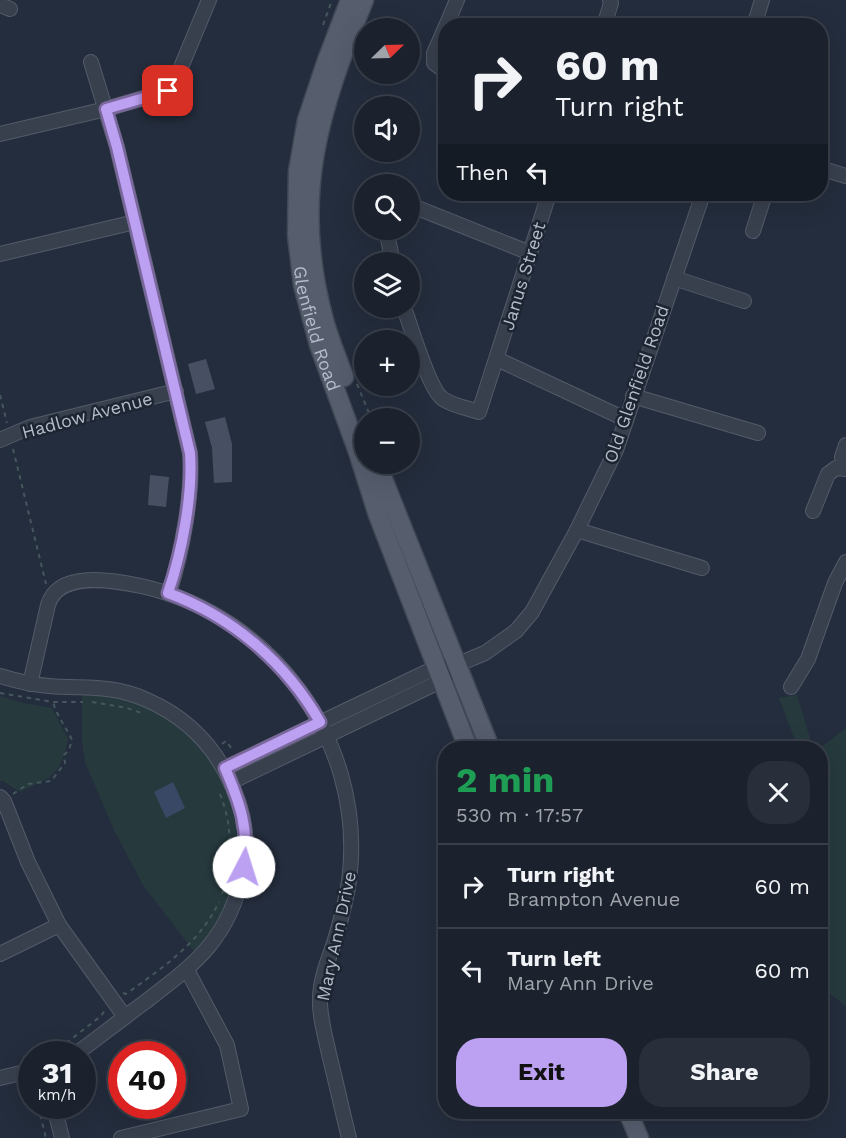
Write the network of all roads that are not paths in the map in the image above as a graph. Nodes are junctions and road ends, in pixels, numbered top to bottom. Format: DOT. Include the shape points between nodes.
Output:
graph roads {
  1 [pos="209,0"];
  2 [pos="348,0"];
  3 [pos="364,0"];
  4 [pos="457,0"];
  5 [pos="610,0"];
  6 [pos="762,0"];
  7 [pos="449,18"];
  8 [pos="606,18"];
  9 [pos="756,18"];
  10 [pos="438,43"];
  11 [pos="91,62"];
  12 [pos="438,66"];
  13 [pos="106,109"];
  14 [pos="0,134"];
  15 [pos="828,170"];
  16 [pos="846,176"];
  17 [pos="547,201"];
  18 [pos="701,201"];
  19 [pos="763,201"];
  20 [pos="420,209"];
  21 [pos="135,222"];
  22 [pos="753,231"];
  23 [pos="530,253"];
  24 [pos="0,254"];
  25 [pos="674,278"];
  26 [pos="744,301"];
  27 [pos="408,318"];
  28 [pos="497,359"];
  29 [pos="176,392"];
  30 [pos="633,396"];
  31 [pos="355,408"];
  32 [pos="625,419"];
  33 [pos="758,433"];
  34 [pos="5,438"];
  35 [pos="845,457"];
  36 [pos="381,474"];
  37 [pos="813,512"];
  38 [pos="577,530"];
  39 [pos="846,564"];
  40 [pos="702,568"];
  41 [pos="168,593"];
  42 [pos="456,665"];
  43 [pos="439,674"];
  44 [pos="0,676"];
  45 [pos="30,684"];
  46 [pos="791,687"];
  47 [pos="320,722"];
  48 [pos="326,736"];
  49 [pos="465,741"];
  50 [pos="487,741"];
  51 [pos="225,768"];
  52 [pos="224,784"];
  53 [pos="2,799"];
  54 [pos="59,925"];
  55 [pos="0,954"];
  56 [pos="186,970"];
  57 [pos="125,1017"];
  58 [pos="93,1041"];
  59 [pos="18,1074"];
  60 [pos="0,1078"];
  61 [pos="57,1119"];
  62 [pos="631,1119"];
  63 [pos="62,1138"];
  64 [pos="120,1138"];
  65 [pos="349,1138"];
  66 [pos="639,1138"];
  1 -- 13 [label="street" via="168,91"];
  2 -- 43 [label="main road, Glenfield Road" via="307,120 298,171 297,235 303,285 319,345 378,515"];
  3 -- 31 [label="main road, Glenfield Road" via="326,102 316,141 309,211 310,244 323,318"];
  4 -- 7 [label="street"];
  5 -- 8 [label="street"];
  6 -- 9 [label="street"];
  10 -- 12 [label="street" via="434,52 434,63"];
  11 -- 13 [label="street"];
  13 -- 14 [label="street"];
  13 -- 21 [label="street"];
  15 -- 16 [label="street"];
  17 -- 23 [label="street, Janus Street"];
  18 -- 25 [label="street, Old Glenfield Road"];
  19 -- 22 [label="street"];
  20 -- 23 [label="street"];
  21 -- 24 [label="street"];
  21 -- 29 [label="street"];
  23 -- 28 [label="street, Janus Street"];
  25 -- 26 [label="street"];
  25 -- 30 [label="street, Old Glenfield Road"];
  27 -- 28 [label="street, Janus Street" via="431,383 444,400 479,412"];
  28 -- 32 [label="street"];
  29 -- 34 [label="street, Hadlow Avenue" via="30,427"];
  29 -- 41 [label="street" via="191,468 190,492"];
  30 -- 32 [label="street, Old Glenfield Road"];
  30 -- 33 [label="street"];
  32 -- 38 [label="street, Old Glenfield Road" via="616,450"];
  35 -- 37 [label="street" via="828,474"];
  36 -- 42 [label="main road"];
  38 -- 40 [label="street"];
  38 -- 42 [label="street, Old Glenfield Road" via="532,612 516,631 485,653"];
  39 -- 46 [label="street" via="835,583 808,659"];
  41 -- 45 [label="street, Mary Ann Drive" via="99,580 58,587 48,604"];
  41 -- 47 [label="street, Mary Ann Drive" via="206,610 253,642 294,682"];
  42 -- 43 [label="street"];
  42 -- 50 [label="main road"];
  43 -- 47 [label="street"];
  43 -- 48 [label="street"];
  43 -- 49 [label="main road, Glenfield Road"];
  44 -- 45 [label="street"];
  45 -- 51 [label="street" via="104,687 148,700 193,729"];
  47 -- 48 [label="street, Mary Ann Drive"];
  47 -- 51 [label="street"];
  48 -- 52 [label="street"];
  48 -- 65 [label="street, Mary Ann Drive" via="349,810 351,858 344,906 320,994 321,1016"];
  51 -- 52 [label="street"];
  52 -- 56 [label="street" via="239,800 246,834 240,888 226,922 206,951"];
  53 -- 54 [label="street"];
  54 -- 55 [label="street"];
  54 -- 57 [label="street"];
  56 -- 57 [label="street"];
  56 -- 64 [label="street" via="227,1045 241,1109"];
  57 -- 58 [label="street"];
  59 -- 60 [label="street"];
  61 -- 63 [label="street"];
  62 -- 66 [label="main road"];
}
